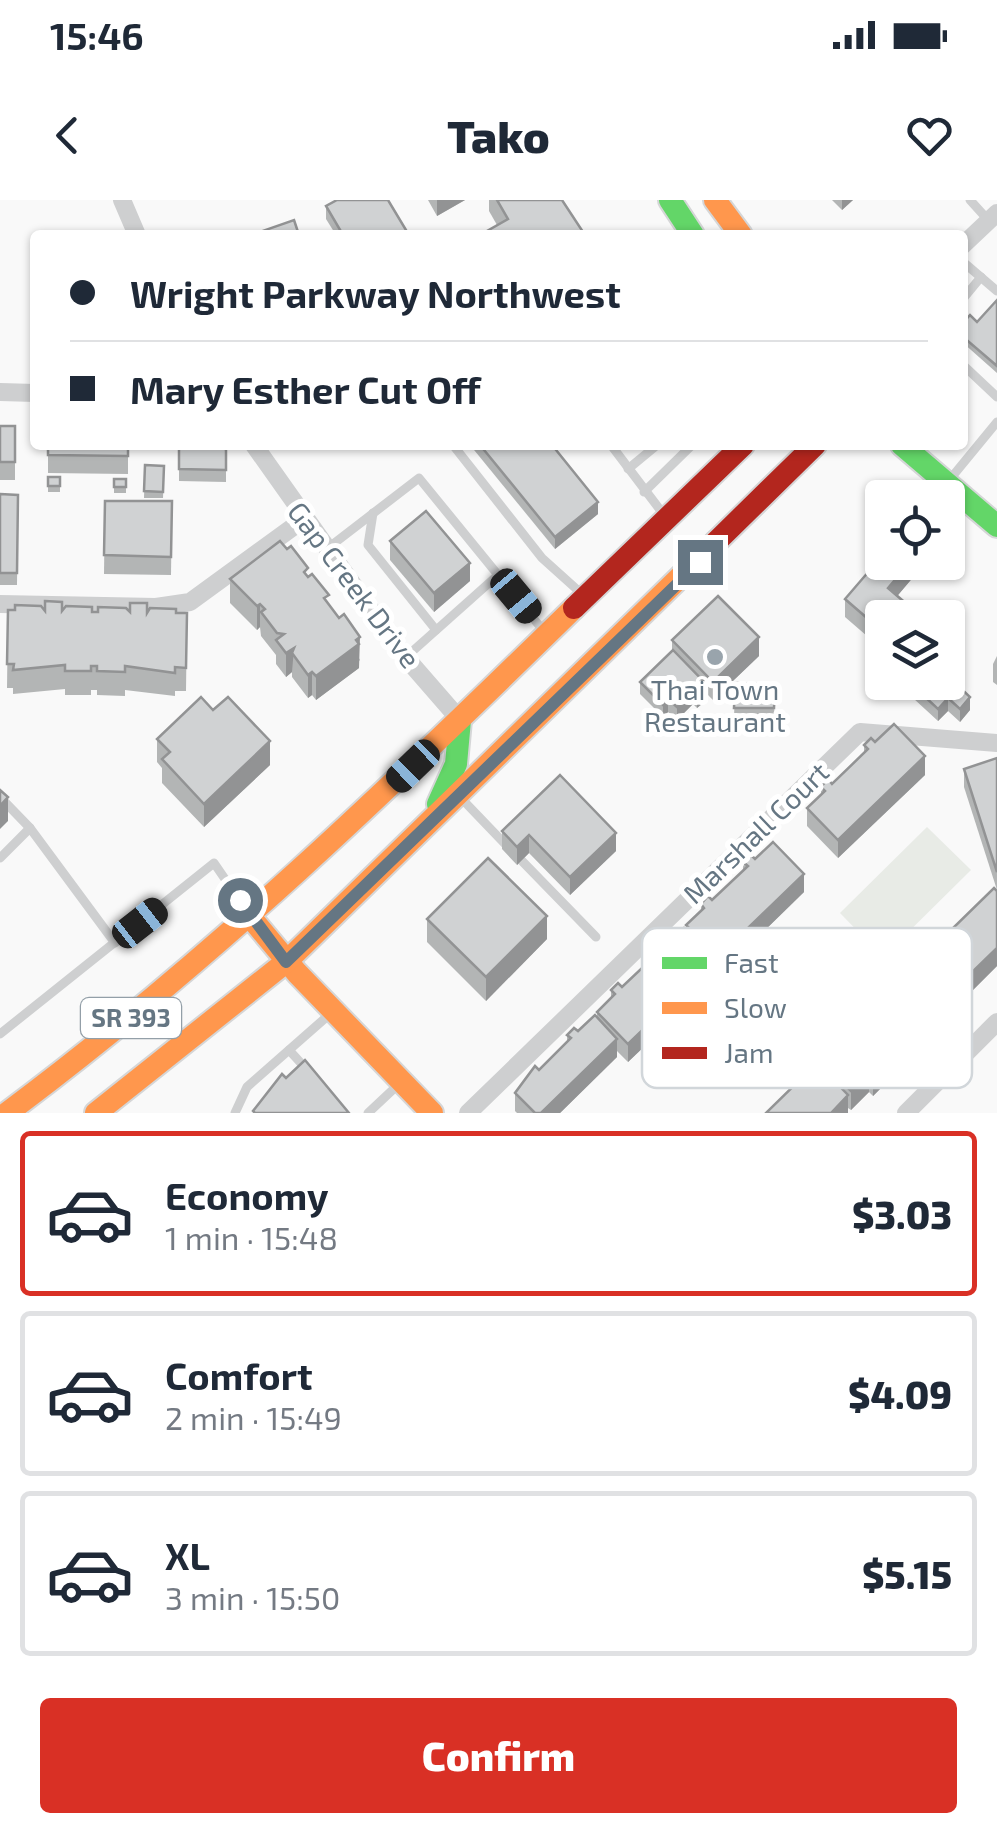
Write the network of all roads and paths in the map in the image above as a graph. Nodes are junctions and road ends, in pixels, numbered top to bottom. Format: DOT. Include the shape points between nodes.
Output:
graph roads {
  1 [pos="122,200"];
  2 [pos="670,200"];
  3 [pos="715,200"];
  4 [pos="970,200"];
  5 [pos="993,217"];
  6 [pos="135,230"];
  7 [pos="690,230"];
  8 [pos="737,230"];
  9 [pos="968,240"];
  10 [pos="968,266"];
  11 [pos="981,277"];
  12 [pos="997,291"];
  13 [pos="968,293"];
  14 [pos="968,370"];
  15 [pos="0,392"];
  16 [pos="30,392"];
  17 [pos="997,397"];
  18 [pos="997,422"];
  19 [pos="257,450"];
  20 [pos="457,450"];
  21 [pos="615,450"];
  22 [pos="651,450"];
  23 [pos="687,450"];
  24 [pos="738,450"];
  25 [pos="810,450"];
  26 [pos="908,450"];
  27 [pos="628,469"];
  28 [pos="941,480"];
  29 [pos="948,480"];
  30 [pos="644,492"];
  31 [pos="965,500"];
  32 [pos="373,513"];
  33 [pos="666,517"];
  34 [pos="304,519"];
  35 [pos="997,526"];
  36 [pos="326,550"];
  37 [pos="498,574"];
  38 [pos="584,597"];
  39 [pos="0,604"];
  40 [pos="436,630"];
  41 [pos="547,634"];
  42 [pos="406,658"];
  43 [pos="460,720"];
  44 [pos="997,743"];
  45 [pos="0,796"];
  46 [pos="458,796"];
  47 [pos="428,824"];
  48 [pos="30,828"];
  49 [pos="506,845"];
  50 [pos="0,858"];
  51 [pos="522,861"];
  52 [pos="252,919"];
  53 [pos="658,928"];
  54 [pos="596,936"];
  55 [pos="115,943"];
  56 [pos="642,944"];
  57 [pos="286,962"];
  58 [pos="334,1011"];
  59 [pos="997,1022"];
  60 [pos="0,1034"];
  61 [pos="972,1047"];
  62 [pos="290,1050"];
  63 [pos="315,1079"];
  64 [pos="402,1082"];
  65 [pos="931,1088"];
  66 [pos="7,1113"];
  67 [pos="96,1113"];
  68 [pos="235,1113"];
  69 [pos="368,1113"];
  70 [pos="432,1113"];
  71 [pos="468,1113"];
  72 [pos="906,1113"];
  1 -- 6 [label="street"];
  2 -- 7 [label="main road"];
  3 -- 8 [label="main road"];
  4 -- 5 [label="lane"];
  5 -- 9 [label="street"];
  10 -- 11 [label="lane"];
  11 -- 12 [label="lane"];
  11 -- 13 [label="lane"];
  14 -- 17 [label="lane"];
  15 -- 16 [label="street"];
  18 -- 29 [label="lane"];
  19 -- 34 [label="street, Gap Creek Drive"];
  20 -- 38 [label="lane" via="542,558"];
  21 -- 27 [label="lane"];
  22 -- 27 [label="lane"];
  23 -- 30 [label="lane"];
  24 -- 33 [label="main road, SR 393"];
  25 -- 46 [label="main road, SR 393"];
  26 -- 28 [label="main road"];
  27 -- 30 [label="lane"];
  30 -- 33 [label="lane"];
  31 -- 35 [label="main road"];
  32 -- 36 [label="lane"];
  32 -- 37 [label="lane" via="419,478"];
  32 -- 40 [label="lane" via="368,545"];
  33 -- 38 [label="main road, SR 393"];
  34 -- 36 [label="street, Gap Creek Drive"];
  34 -- 39 [label="street" via="190,602"];
  36 -- 42 [label="street, Gap Creek Drive"];
  37 -- 40 [label="lane"];
  37 -- 41 [label="lane"];
  38 -- 41 [label="main road, SR 393"];
  40 -- 42 [label="lane"];
  41 -- 43 [label="main road, SR 393"];
  42 -- 43 [label="street, Gap Creek Drive"];
  43 -- 47 [label="main road" via="455,772"];
  43 -- 52 [label="main road, SR 393"];
  44 -- 53 [label="street, Marshall Court" via="860,732"];
  45 -- 48 [label="lane"];
  46 -- 47 [label="main road, SR 393"];
  46 -- 49 [label="lane"];
  47 -- 57 [label="main road, SR 393"];
  48 -- 50 [label="lane"];
  48 -- 55 [label="lane"];
  51 -- 54 [label="lane"];
  52 -- 55 [label="lane" via="214,863"];
  52 -- 57 [label="main road"];
  52 -- 66 [label="main road, SR 393"];
  55 -- 60 [label="lane"];
  56 -- 71 [label="street, Marshall Court"];
  57 -- 58 [label="main road"];
  57 -- 67 [label="main road, SR 393"];
  58 -- 62 [label="lane"];
  58 -- 64 [label="main road"];
  59 -- 61 [label="street"];
  62 -- 63 [label="lane"];
  62 -- 68 [label="lane" via="247,1087"];
  64 -- 69 [label="lane"];
  64 -- 70 [label="main road"];
  65 -- 72 [label="street"];
}
